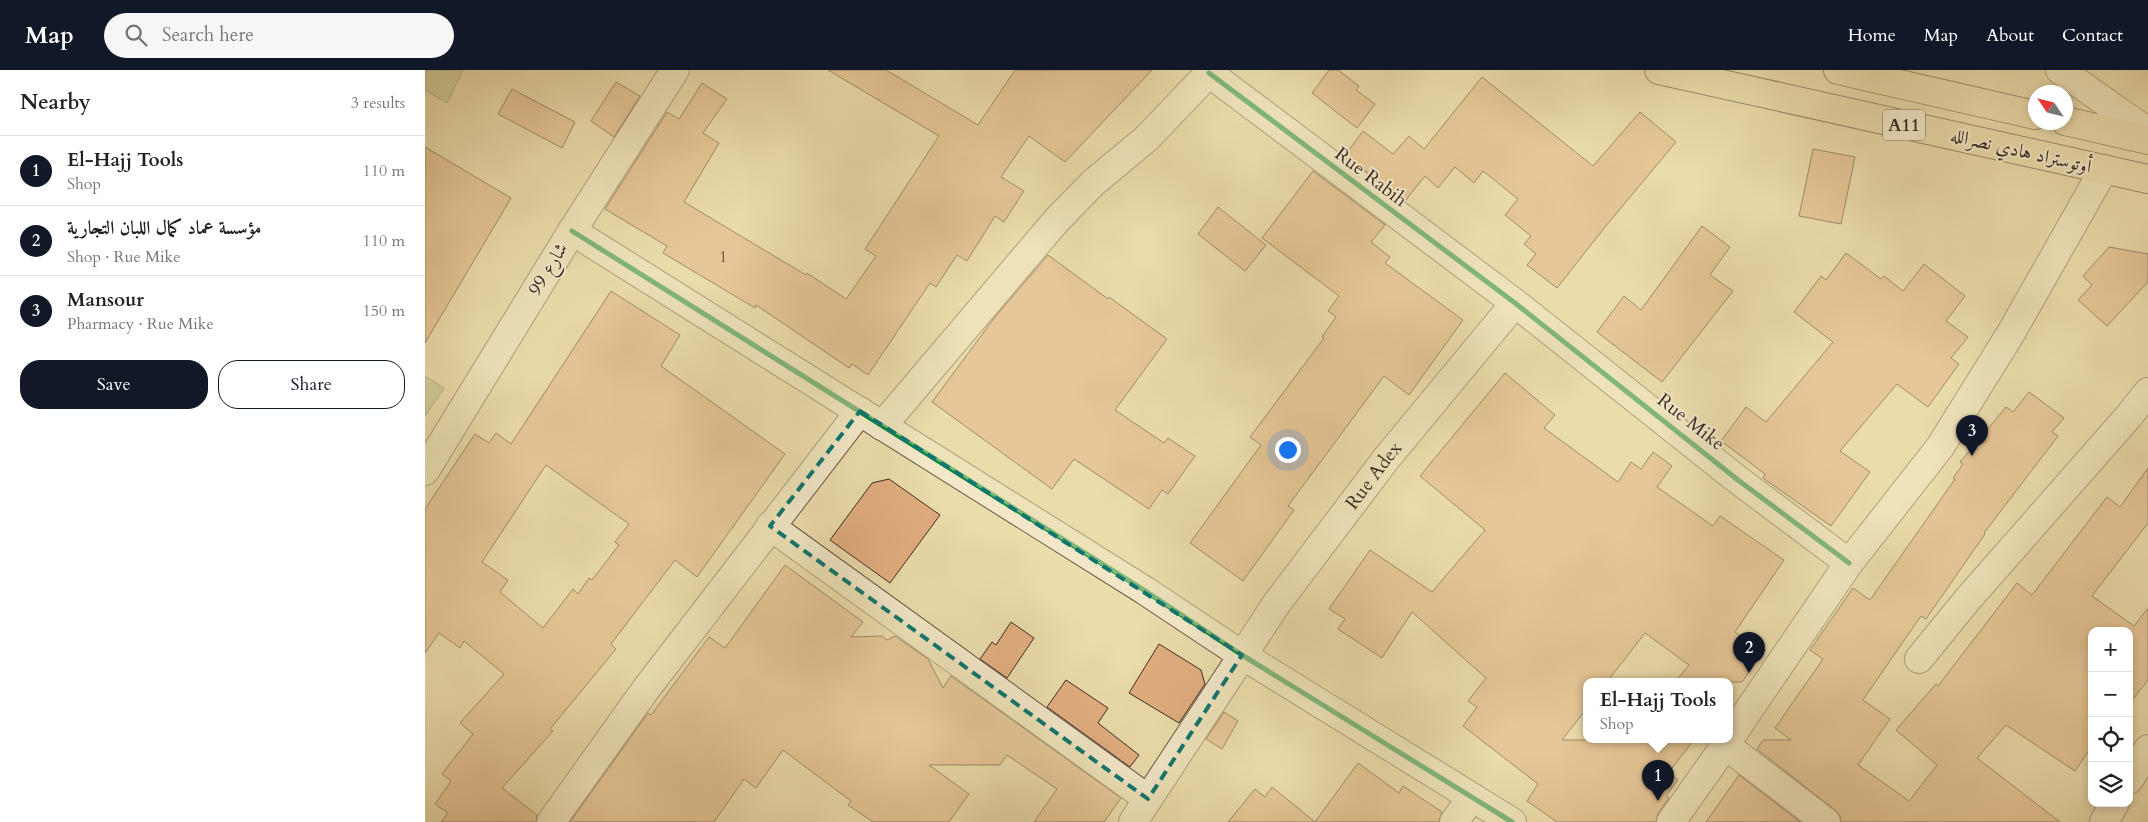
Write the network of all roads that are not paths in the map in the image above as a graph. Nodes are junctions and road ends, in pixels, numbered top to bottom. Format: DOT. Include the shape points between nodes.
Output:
graph roads {
  1 [pos="675,70"];
  2 [pos="1659,70"];
  3 [pos="1839,70"];
  4 [pos="2060,70"];
  5 [pos="1211,72"];
  6 [pos="2028,113"];
  7 [pos="2073,124"];
  8 [pos="2148,132"];
  9 [pos="2148,140"];
  10 [pos="2104,169"];
  11 [pos="2148,179"];
  12 [pos="572,231"];
  13 [pos="1515,303"];
  14 [pos="2148,392"];
  15 [pos="860,411"];
  16 [pos="882,426"];
  17 [pos="425,471"];
  18 [pos="770,526"];
  19 [pos="1849,563"];
  20 [pos="1242,655"];
  21 [pos="1919,659"];
  22 [pos="1733,734"];
  23 [pos="1727,743"];
  24 [pos="1730,743"];
  25 [pos="2148,749"];
  26 [pos="2133,773"];
  27 [pos="1472,797"];
  28 [pos="1148,799"];
  29 [pos="2113,807"];
  30 [pos="551,822"];
  31 [pos="1133,822"];
  32 [pos="1454,822"];
  33 [pos="1512,822"];
  34 [pos="1671,822"];
  35 [pos="1826,822"];
  36 [pos="2104,822"];
  1 -- 12 [label="street, شارع 99"];
  2 -- 10 [label="highway, أوتوستراد هادي نصرالله / A11"];
  3 -- 6 [label="highway, أوتوستراد هادي نصرالله / A11"];
  4 -- 8 [label="street"];
  5 -- 13 [label="street, Rue Rabih"];
  5 -- 16 [label="street" via="1147,138 1093,183 1056,221"];
  7 -- 9 [label="highway, أوتوستراد هادي نصرالله"];
  10 -- 11 [label="highway, أوتوستراد هادي نصرالله / A11"];
  10 -- 19 [label="street" via="2011,333 1945,440"];
  12 -- 15 [label="street"];
  12 -- 17 [label="street, شارع 99"];
  13 -- 19 [label="street, Rue Mike" via="1746,486"];
  13 -- 20 [label="street, Rue Adex" via="1386,460"];
  14 -- 21 [label="street"];
  15 -- 16 [label="street"];
  15 -- 18 [label="street"];
  16 -- 20 [label="street" via="1145,590"];
  18 -- 28 [label="street"];
  18 -- 30 [label="street" via="646,689"];
  19 -- 22 [label="street"];
  20 -- 27 [label="street"];
  20 -- 28 [label="street, Rue Adex"];
  23 -- 34 [label="street"];
  24 -- 35 [label="street"];
  25 -- 26 [label="street"];
  27 -- 32 [label="street"];
  27 -- 33 [label="street"];
  28 -- 31 [label="street, Rue Adex"];
  29 -- 36 [label="street"];
}
